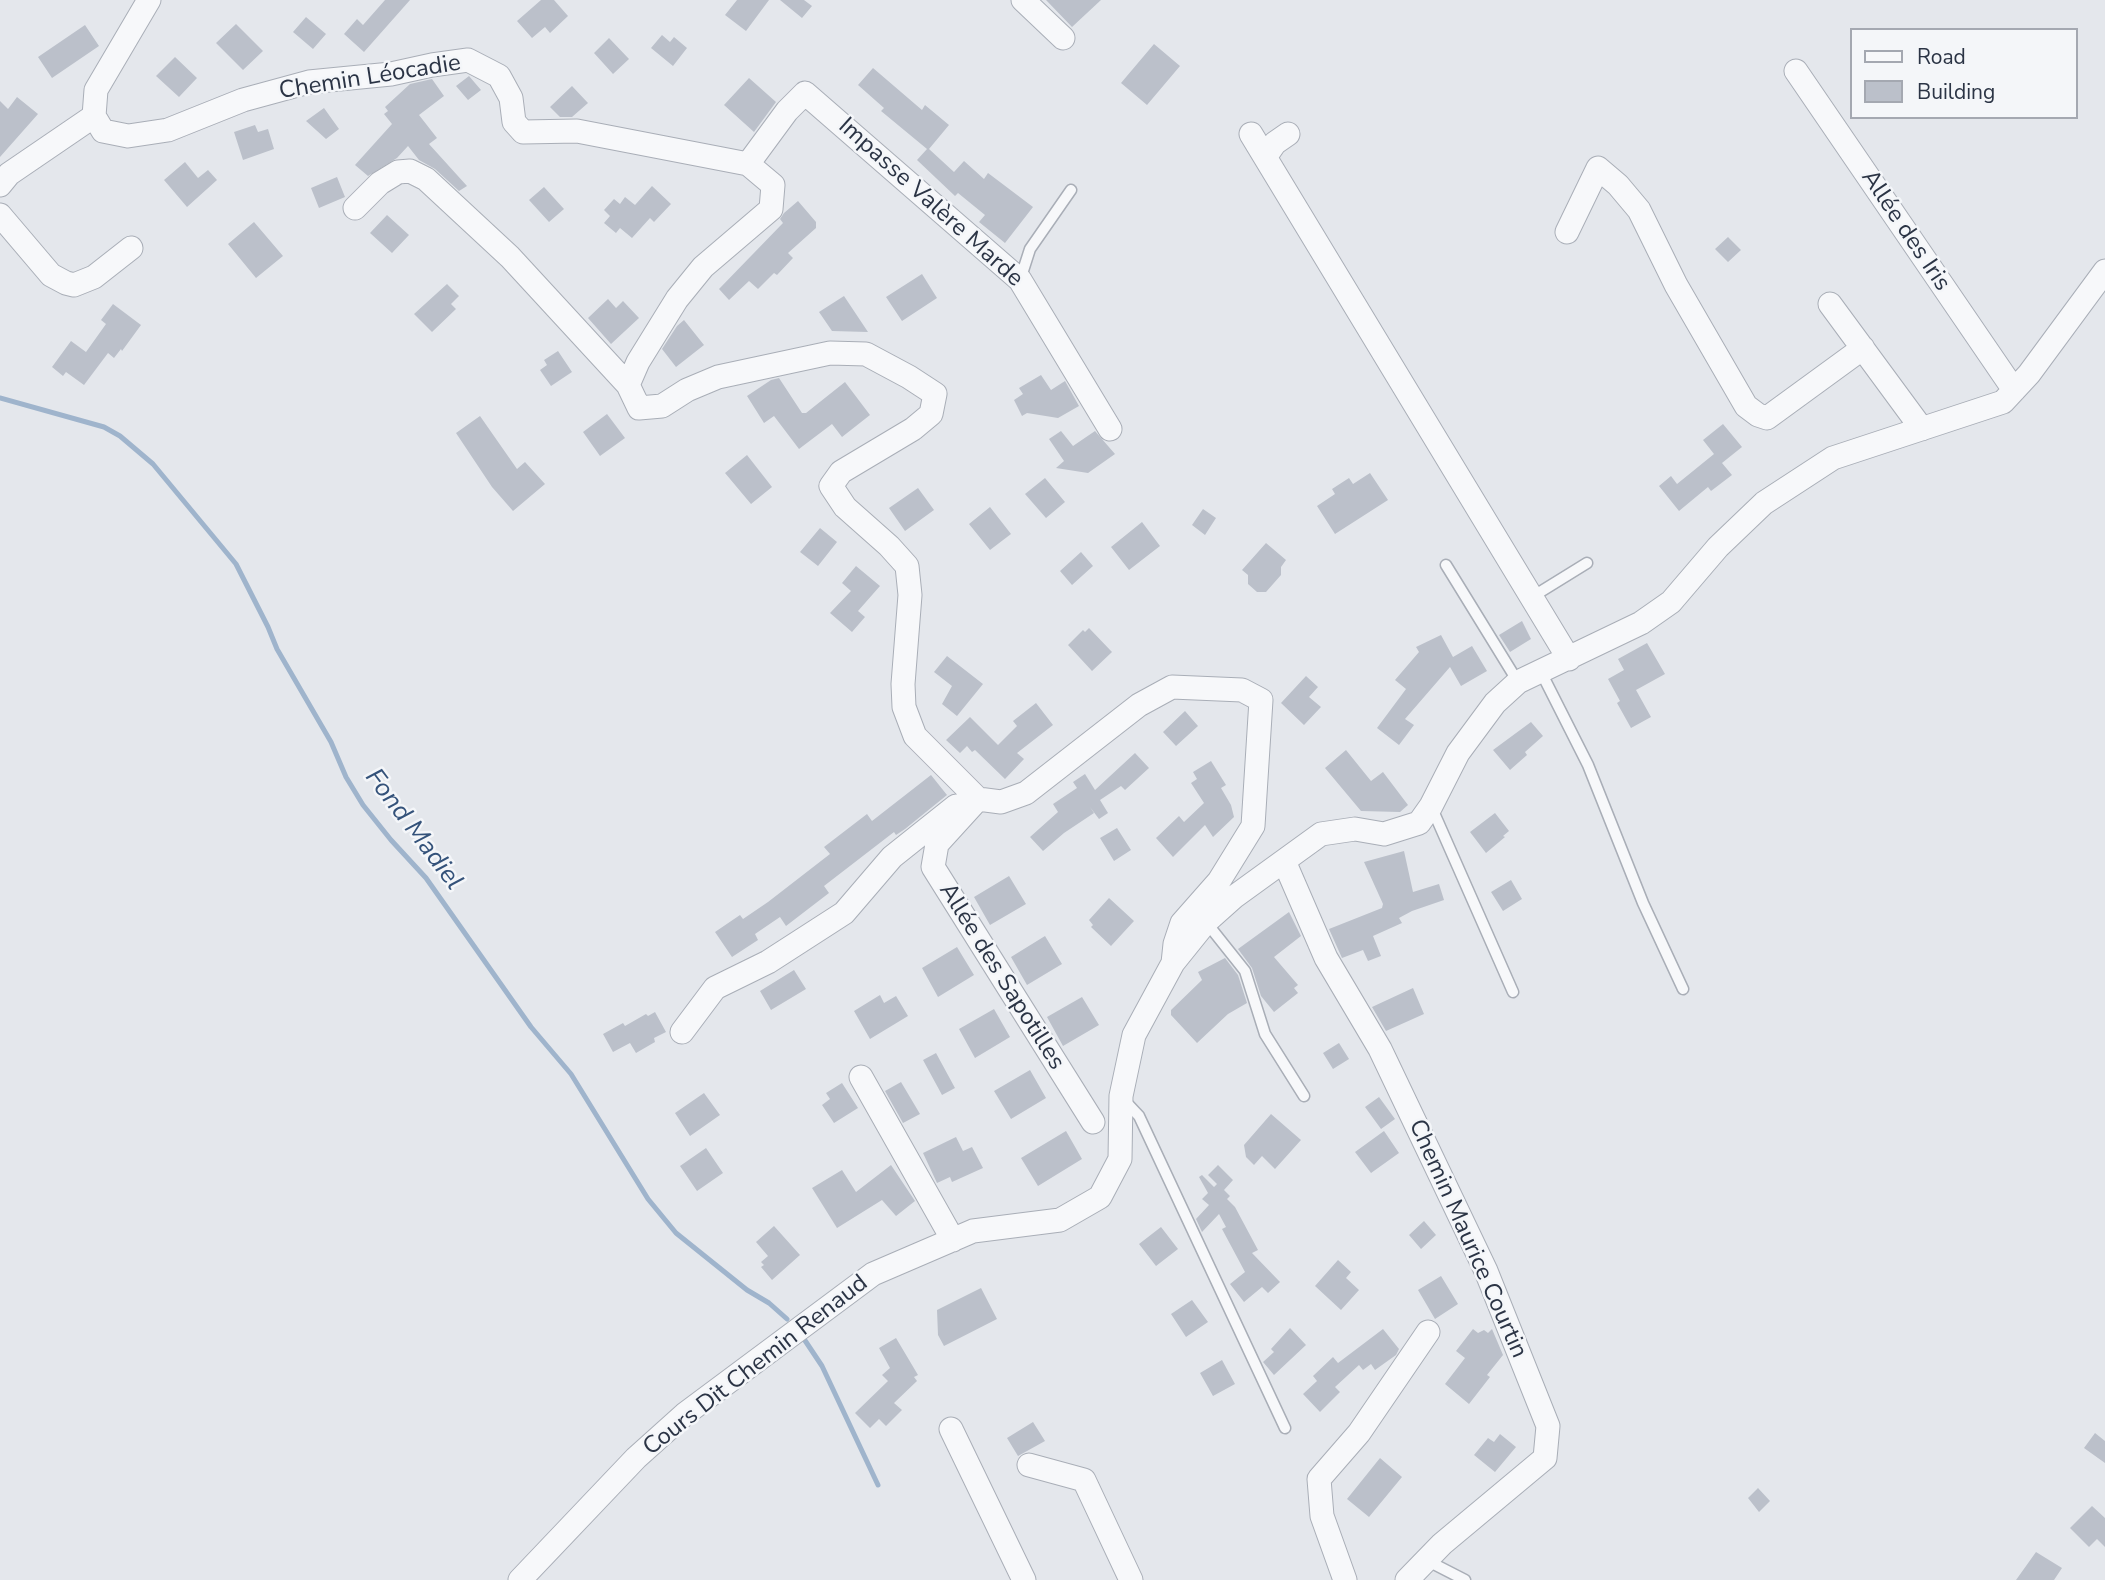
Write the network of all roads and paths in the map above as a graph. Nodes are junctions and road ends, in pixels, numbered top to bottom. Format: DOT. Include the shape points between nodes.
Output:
graph roads {
  1 [pos="149,0"];
  2 [pos="1023,0"];
  3 [pos="1063,38"];
  4 [pos="1796,71"];
  5 [pos="94,116"];
  6 [pos="1251,134"];
  7 [pos="1288,134"];
  8 [pos="1266,156"];
  9 [pos="748,164"];
  10 [pos="0,186"];
  11 [pos="1071,191"];
  12 [pos="355,208"];
  13 [pos="0,215"];
  14 [pos="1567,232"];
  15 [pos="131,248"];
  16 [pos="2105,271"];
  17 [pos="1020,280"];
  18 [pos="1830,304"];
  19 [pos="1863,348"];
  20 [pos="628,385"];
  21 [pos="2014,390"];
  22 [pos="1110,429"];
  23 [pos="1922,429"];
  24 [pos="1587,563"];
  25 [pos="1446,565"];
  26 [pos="1532,597"];
  27 [pos="1570,659"];
  28 [pos="1541,672"];
  29 [pos="1518,682"];
  30 [pos="975,796"];
  31 [pos="1431,806"];
  32 [pos="1284,861"];
  33 [pos="1206,922"];
  34 [pos="1173,963"];
  35 [pos="1683,989"];
  36 [pos="1513,992"];
  37 [pos="682,1032"];
  38 [pos="861,1077"];
  39 [pos="1121,1096"];
  40 [pos="1304,1096"];
  41 [pos="1093,1122"];
  42 [pos="953,1240"];
  43 [pos="1428,1332"];
  44 [pos="951,1429"];
  45 [pos="1285,1429"];
  46 [pos="1028,1465"];
  47 [pos="1426,1560"];
  48 [pos="520,1580"];
  49 [pos="1024,1580"];
  50 [pos="1131,1580"];
  51 [pos="1345,1580"];
  52 [pos="1407,1580"];
  53 [pos="1465,1580"];
  1 -- 5 [label="street" via="96,90"];
  2 -- 3 [label="street"];
  4 -- 21 [label="street, Allée des Iris"];
  5 -- 9 [label="street, Chemin Léocadie" via="103,131 128,136 168,130 243,100 309,82 468,60 499,76 511,98 514,122 523,132 577,131"];
  5 -- 10 [label="street" via="9,174"];
  6 -- 8 [label="street"];
  7 -- 8 [label="street"];
  8 -- 26 [label="street"];
  9 -- 17 [label="street, Impasse Valère Marde" via="806,93"];
  9 -- 20 [label="street" via="773,186 771,209 694,278 638,362"];
  11 -- 17 [label="lane" via="1030,248"];
  12 -- 20 [label="street" via="398,172 410,171 426,179 510,257"];
  13 -- 15 [label="street" via="51,275 66,283 74,285 94,277"];
  14 -- 19 [label="street" via="1598,169 1639,210 1746,406 1758,415 1767,418"];
  16 -- 21 [label="street, Cours Dit Chemin Renaud"];
  17 -- 22 [label="street, Impasse Valère Marde"];
  18 -- 19 [label="street"];
  19 -- 23 [label="street"];
  20 -- 30 [label="street" via="639,408 662,406 718,377 830,354 866,354 935,394 931,414 841,472 831,486 845,507 907,566 910,595 904,707 915,736"];
  21 -- 23 [label="street, Cours Dit Chemin Renaud" via="2003,402"];
  23 -- 27 [label="street, Cours Dit Chemin Renaud" via="1833,458 1763,503 1671,602 1641,623"];
  24 -- 26 [label="lane"];
  25 -- 29 [label="lane"];
  26 -- 27 [label="street"];
  27 -- 28 [label="street, Cours Dit Chemin Renaud"];
  28 -- 29 [label="street, Cours Dit Chemin Renaud"];
  28 -- 35 [label="lane" via="1588,765 1643,904"];
  29 -- 31 [label="street, Cours Dit Chemin Renaud" via="1495,703 1458,753"];
  30 -- 34 [label="street" via="1001,802 1026,793 1139,705 1172,687 1242,690 1261,700 1252,826 1219,881 1182,923"];
  30 -- 37 [label="street" via="892,857 844,913 768,962 715,988"];
  30 -- 41 [label="street, Allée des Sapotilles" via="937,844 933,867"];
  31 -- 32 [label="street, Cours Dit Chemin Renaud" via="1419,823 1384,834 1355,829 1321,834"];
  31 -- 36 [label="lane"];
  32 -- 33 [label="street, Cours Dit Chemin Renaud"];
  32 -- 47 [label="street, Chemin Maurice Courtin" via="1326,958 1380,1049 1486,1271 1548,1426 1545,1458"];
  33 -- 34 [label="street, Cours Dit Chemin Renaud"];
  33 -- 40 [label="lane" via="1245,971 1265,1034"];
  34 -- 39 [label="street, Cours Dit Chemin Renaud" via="1134,1035"];
  38 -- 42 [label="street"];
  39 -- 42 [label="street, Cours Dit Chemin Renaud" via="1120,1159 1100,1197 1060,1220 973,1231"];
  39 -- 45 [label="lane" via="1139,1116"];
  42 -- 48 [label="street, Cours Dit Chemin Renaud" via="873,1274 685,1414 636,1458"];
  43 -- 51 [label="street" via="1359,1433 1319,1479 1322,1516"];
  44 -- 49 [label="street"];
  46 -- 50 [label="street" via="1084,1480"];
  47 -- 52 [label="street, Chemin Maurice Courtin"];
  47 -- 53 [label="lane"];
}
